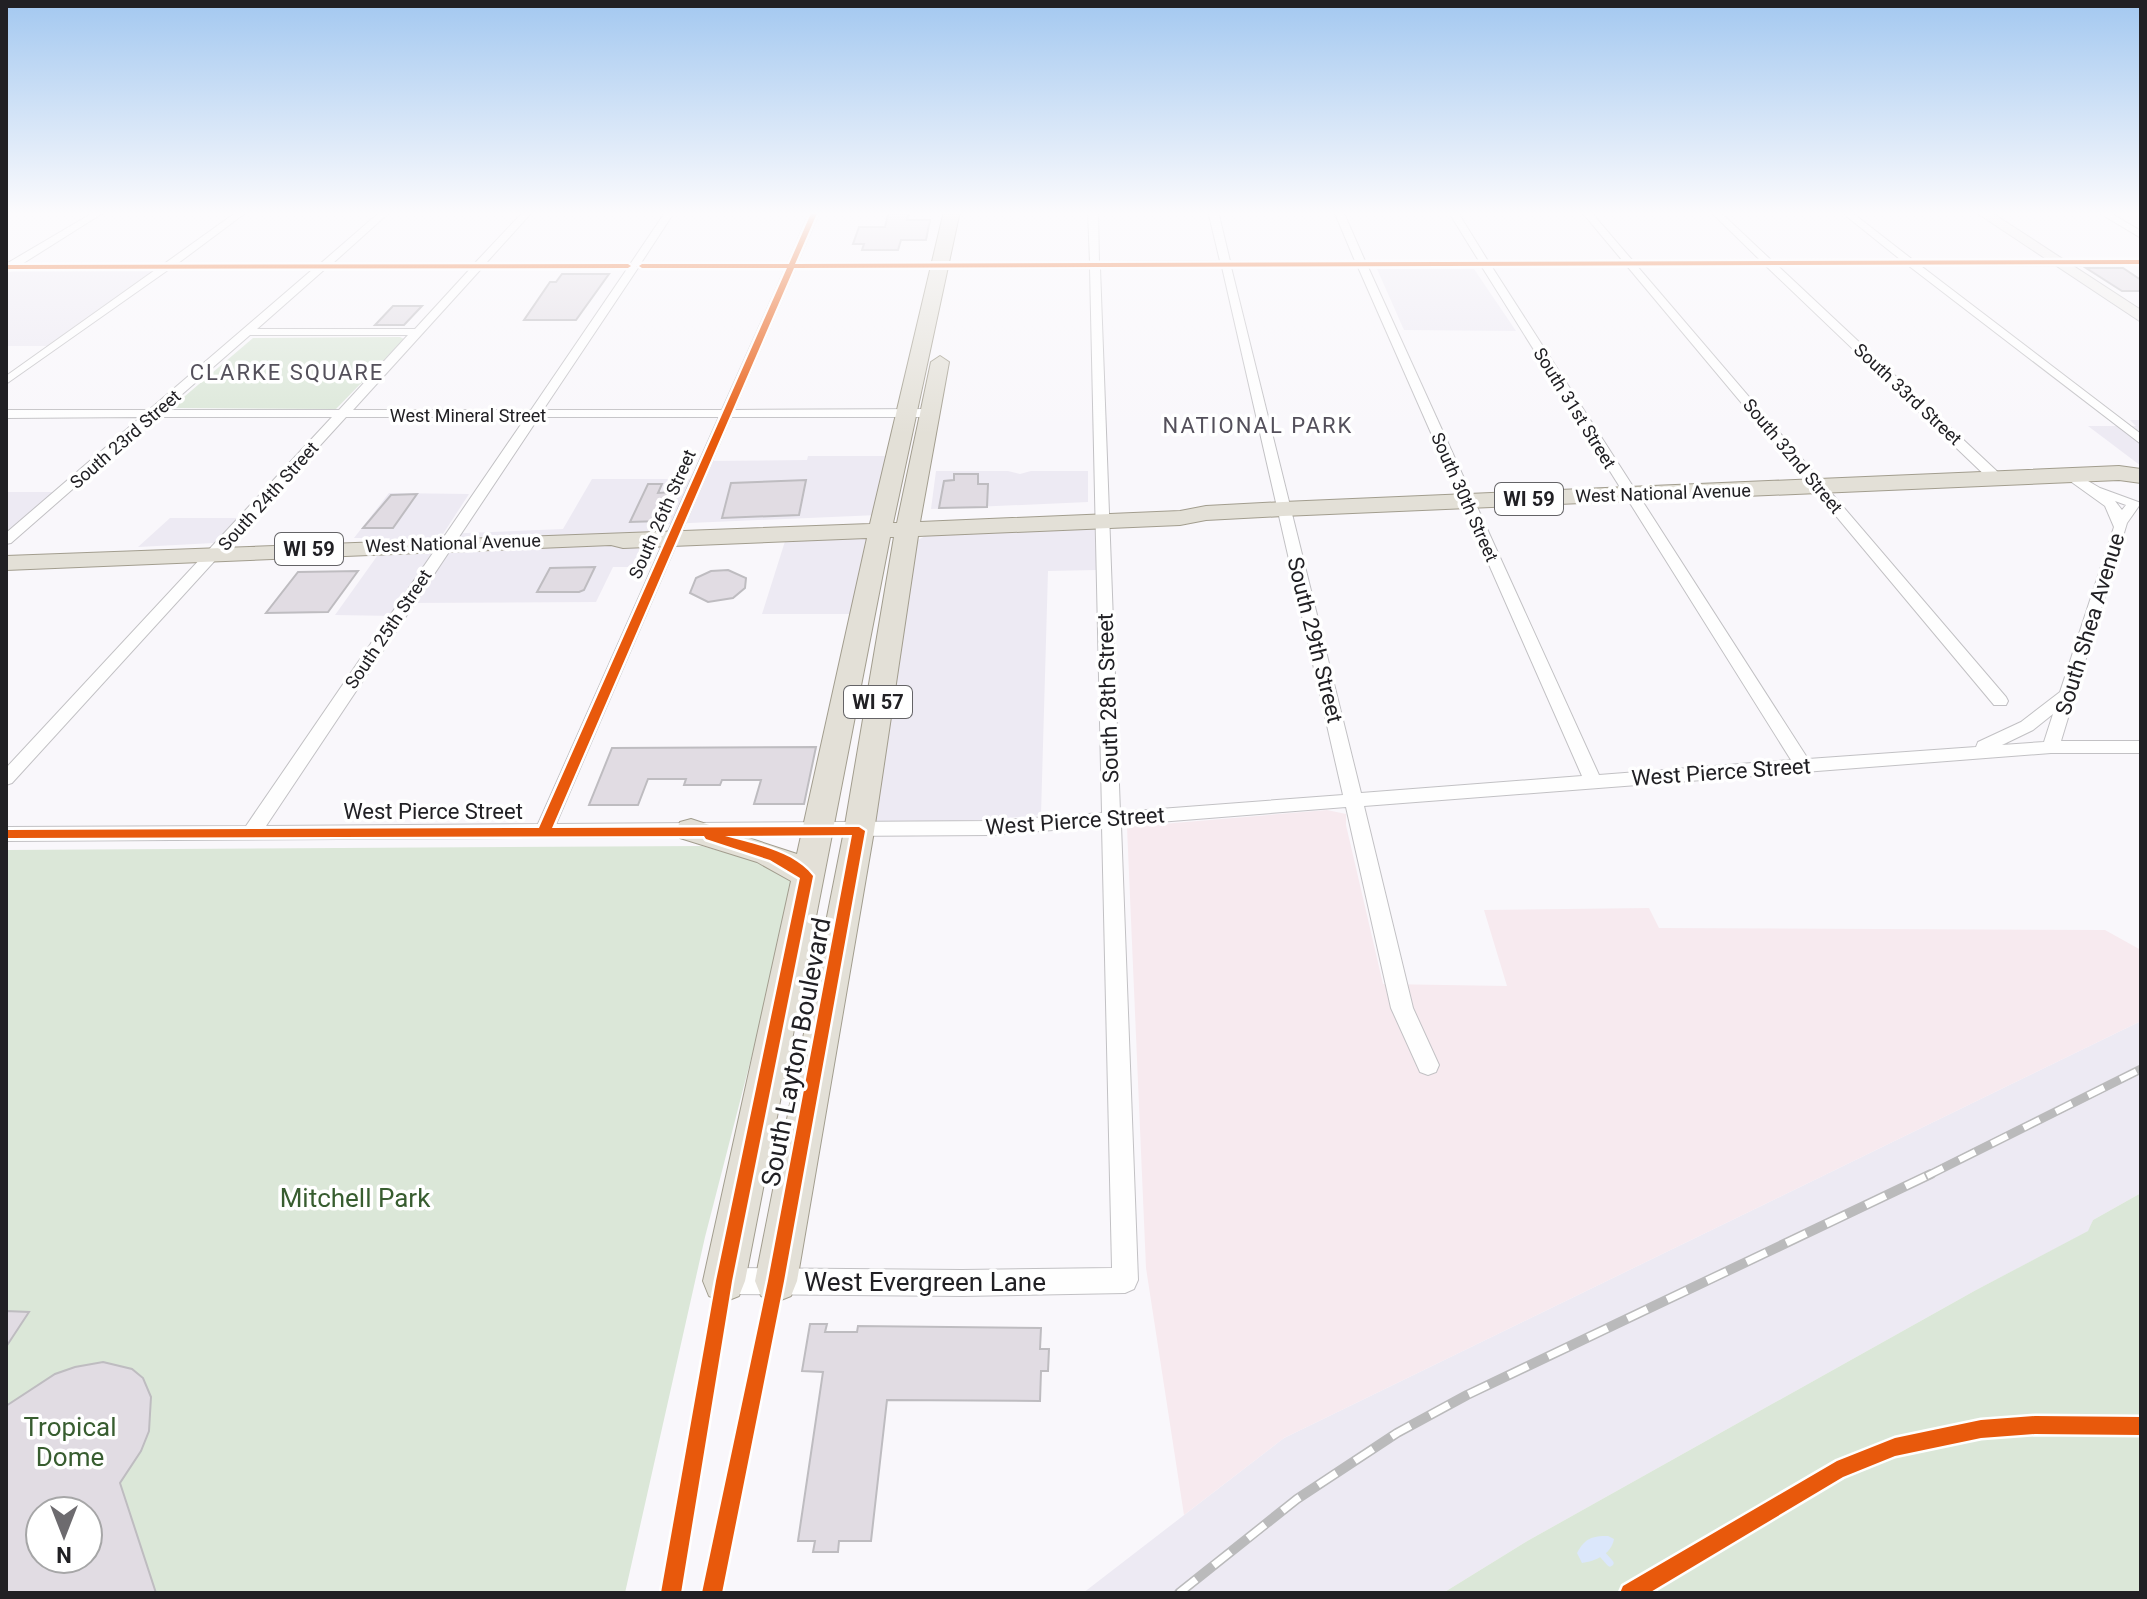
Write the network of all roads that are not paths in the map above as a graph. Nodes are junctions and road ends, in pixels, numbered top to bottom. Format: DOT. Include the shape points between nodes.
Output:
graph roads {
  1 [pos="140,286"];
  2 [pos="302,286"];
  3 [pos="460,286"];
  4 [pos="622,286"];
  5 [pos="782,286"];
  6 [pos="945,286"];
  7 [pos="1096,286"];
  8 [pos="1232,286"];
  9 [pos="1372,286"];
  10 [pos="1499,286"];
  11 [pos="1649,286"];
  12 [pos="1793,286"];
  13 [pos="1940,286"];
  14 [pos="2093,286"];
  15 [pos="2141,317"];
  16 [pos="247,332"];
  17 [pos="417,332"];
  18 [pos="6,381"];
  19 [pos="920,413"];
  20 [pos="6,414"];
  21 [pos="155,414"];
  22 [pos="726,414"];
  23 [pos="342,415"];
  24 [pos="533,415"];
  25 [pos="2141,440"];
  26 [pos="2134,472"];
  27 [pos="1997,479"];
  28 [pos="2080,481"];
  29 [pos="1819,486"];
  30 [pos="1629,494"];
  31 [pos="1468,501"];
  32 [pos="1283,509"];
  33 [pos="1102,516"];
  34 [pos="909,524"];
  35 [pos="881,525"];
  36 [pos="672,535"];
  37 [pos="6,540"];
  38 [pos="446,544"];
  39 [pos="215,553"];
  40 [pos="6,563"];
  41 [pos="864,609"];
  42 [pos="886,655"];
  43 [pos="2069,693"];
  44 [pos="2000,701"];
  45 [pos="2051,747"];
  46 [pos="2141,747"];
  47 [pos="1965,753"];
  48 [pos="1803,766"];
  49 [pos="6,779"];
  50 [pos="1593,782"];
  51 [pos="1354,801"];
  52 [pos="1112,817"];
  53 [pos="691,830"];
  54 [pos="544,831"];
  55 [pos="817,831"];
  56 [pos="859,831"];
  57 [pos="252,832"];
  58 [pos="6,834"];
  59 [pos="807,876"];
  60 [pos="1428,1065"];
  61 [pos="1125,1280"];
  62 [pos="724,1281"];
  63 [pos="776,1281"];
  1 -- 18 [label="street"];
  2 -- 16 [label="street, South 23rd Street"];
  3 -- 17 [label="street, South 24th Street"];
  4 -- 24 [label="street, South 25th Street"];
  5 -- 22 [label="street, South 26th Street"];
  6 -- 19 [label="main road, South Layton Boulevard"];
  7 -- 33 [label="street, South 28th Street"];
  8 -- 32 [label="street, South 29th Street"];
  9 -- 31 [label="street, South 30th Street"];
  10 -- 30 [label="street, South 31st Street"];
  11 -- 29 [label="street, South 32nd Street"];
  12 -- 27 [label="street, South 33rd Street"];
  13 -- 25 [label="street"];
  14 -- 15 [label="main road"];
  16 -- 17 [label="street"];
  16 -- 21 [label="street, South 23rd Street"];
  17 -- 23 [label="street, South 24th Street"];
  19 -- 22 [label="street, West Mineral Street"];
  19 -- 34 [label="main road, South Layton Boulevard"];
  19 -- 35 [label="main road, South Layton Boulevard"];
  20 -- 21 [label="street, West Mineral Street"];
  21 -- 23 [label="street, West Mineral Street"];
  21 -- 37 [label="street, South 23rd Street"];
  22 -- 24 [label="street, West Mineral Street"];
  22 -- 36 [label="street, South 26th Street"];
  23 -- 24 [label="street, West Mineral Street"];
  23 -- 39 [label="street, South 24th Street"];
  24 -- 38 [label="street, South 25th Street"];
  26 -- 28 [label="main road, West National Avenue / WI 59"];
  27 -- 28 [label="main road, West National Avenue / WI 59"];
  27 -- 29 [label="main road, West National Avenue / WI 59"];
  28 -- 43 [label="street, South Shea Avenue" via="2122,521"];
  29 -- 30 [label="main road, West National Avenue / WI 59"];
  29 -- 44 [label="street, South 32nd Street"];
  30 -- 31 [label="main road, West National Avenue / WI 59"];
  30 -- 48 [label="street, South 31st Street"];
  31 -- 32 [label="main road, West National Avenue / WI 59"];
  31 -- 50 [label="street, South 30th Street"];
  32 -- 33 [label="main road, West National Avenue / WI 59" via="1180,518"];
  32 -- 51 [label="street, South 29th Street"];
  33 -- 34 [label="main road, West National Avenue / WI 59"];
  33 -- 52 [label="street, South 28th Street"];
  34 -- 35 [label="main road, West National Avenue / WI 59"];
  34 -- 42 [label="main road, South Layton Boulevard / WI 57"];
  35 -- 36 [label="main road, West National Avenue / WI 59"];
  35 -- 41 [label="main road, South Layton Boulevard / WI 57"];
  36 -- 38 [label="main road, West National Avenue / WI 59" via="623,541"];
  36 -- 54 [label="street, South 26th Street"];
  38 -- 39 [label="main road, West National Avenue / WI 59"];
  38 -- 57 [label="street, South 25th Street"];
  39 -- 40 [label="main road, West National Avenue / WI 59"];
  39 -- 49 [label="street, South 24th Street"];
  41 -- 42 [label="main road" via="884,613 880,639"];
  41 -- 55 [label="main road, South Layton Boulevard / WI 57"];
  42 -- 56 [label="main road, South Layton Boulevard / WI 57"];
  43 -- 45 [label="street, South Shea Avenue"];
  43 -- 47 [label="street" via="2027,726"];
  45 -- 46 [label="street, West Pierce Street"];
  45 -- 47 [label="street, West Pierce Street"];
  47 -- 48 [label="street, West Pierce Street"];
  48 -- 50 [label="street, West Pierce Street"];
  50 -- 51 [label="street, West Pierce Street"];
  51 -- 52 [label="street, West Pierce Street"];
  51 -- 60 [label="street, South 29th Street" via="1402,1008"];
  52 -- 56 [label="street, West Pierce Street" via="992,828"];
  52 -- 61 [label="street, South 28th Street"];
  53 -- 54 [label="street, West Pierce Street"];
  53 -- 55 [label="street, West Pierce Street"];
  53 -- 59 [label="main road" via="771,857"];
  54 -- 57 [label="street, West Pierce Street"];
  55 -- 56 [label="street, West Pierce Street"];
  55 -- 59 [label="main road, South Layton Boulevard / WI 57"];
  56 -- 63 [label="main road, South Layton Boulevard / WI 57"];
  57 -- 58 [label="street, West Pierce Street"];
  59 -- 62 [label="main road, South Layton Boulevard / WI 57"];
  61 -- 63 [label="street, West Evergreen Lane"];
  62 -- 63 [label="street, West Evergreen Lane"];
}
